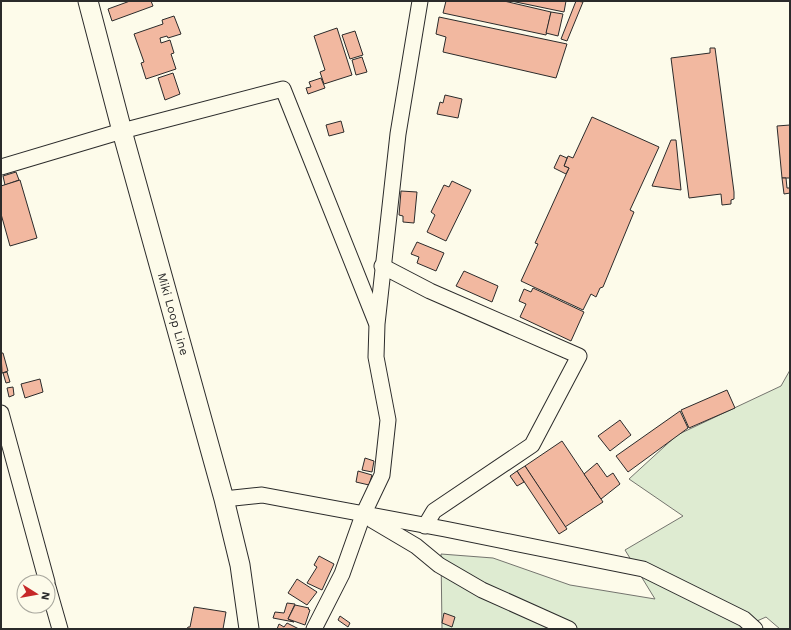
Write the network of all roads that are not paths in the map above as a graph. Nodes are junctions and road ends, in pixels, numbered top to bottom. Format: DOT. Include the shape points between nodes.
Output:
graph roads {
  1 [pos="88,1"];
  2 [pos="420,1"];
  3 [pos="122,131"];
  4 [pos="1,167"];
  5 [pos="382,266"];
  6 [pos="377,324"];
  7 [pos="1,413"];
  8 [pos="224,499"];
  9 [pos="363,515"];
  10 [pos="425,526"];
  11 [pos="45,574"];
  12 [pos="56,614"];
  13 [pos="60,629"];
  14 [pos="249,629"];
  15 [pos="314,629"];
  16 [pos="569,629"];
  17 [pos="755,629"];
  1 -- 3 [label="main road, Miki Loop Line"];
  2 -- 5 [label="street" via="398,134"];
  3 -- 4 [label="street"];
  3 -- 6 [label="street" via="283,89"];
  3 -- 8 [label="main road, Miki Loop Line"];
  5 -- 6 [label="street"];
  5 -- 10 [label="street" via="437,294 578,356 532,445 434,511"];
  6 -- 9 [label="street" via="376,357 388,420 382,474"];
  7 -- 11 [label="street"];
  8 -- 9 [label="street" via="262,495"];
  8 -- 14 [label="main road, Miki Loop Line" via="240,565"];
  9 -- 10 [label="street"];
  9 -- 15 [label="street" via="342,574"];
  9 -- 16 [label="street" via="416,546 439,565 482,590"];
  10 -- 17 [label="street" via="643,570 744,619"];
  12 -- 13 [label="street"];
}
